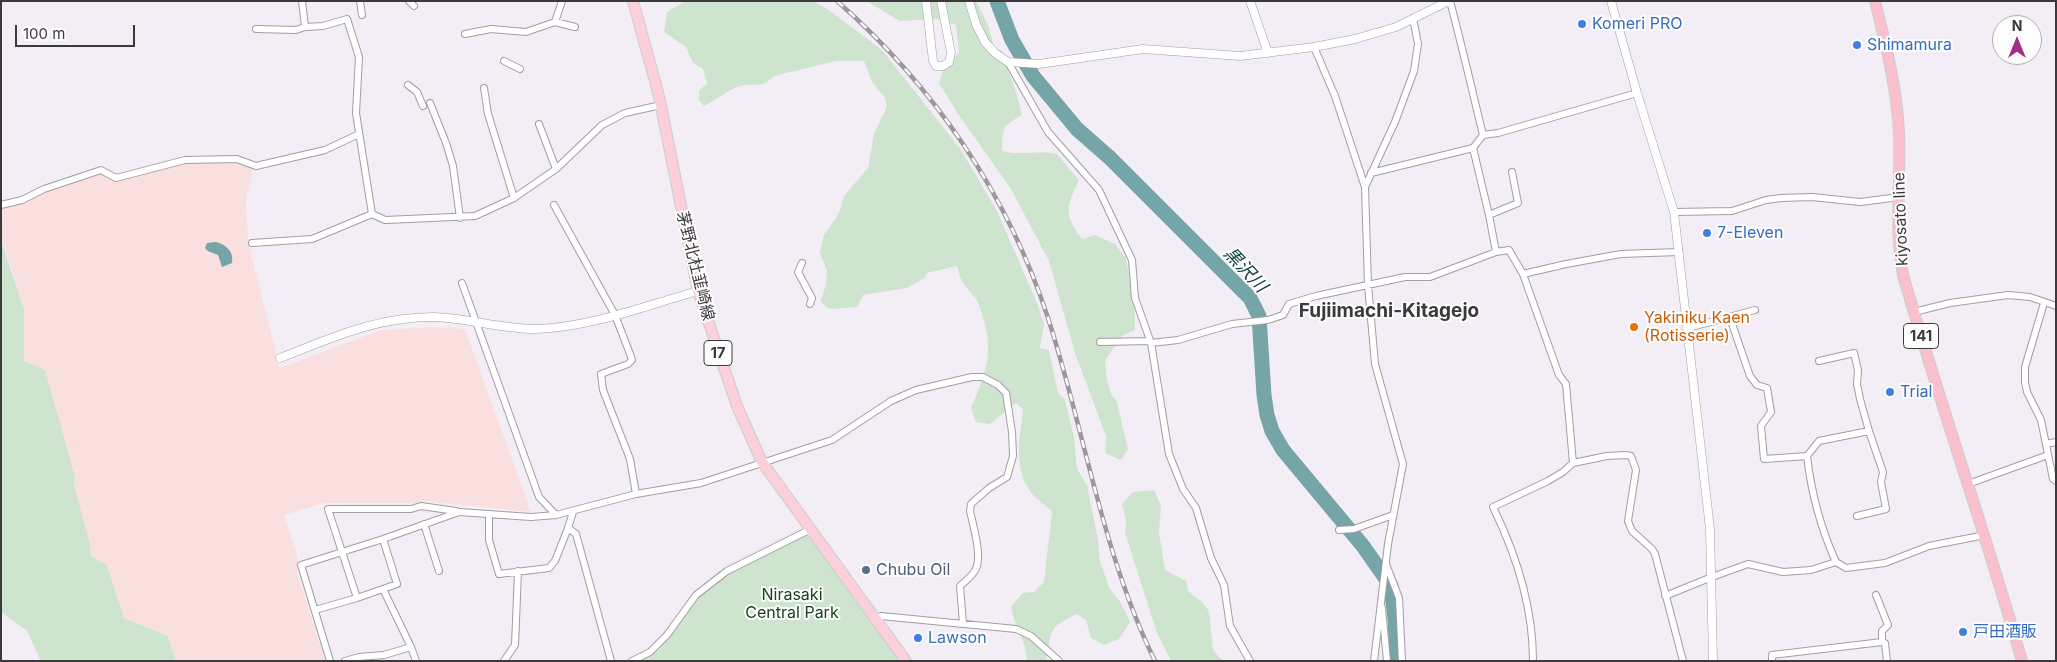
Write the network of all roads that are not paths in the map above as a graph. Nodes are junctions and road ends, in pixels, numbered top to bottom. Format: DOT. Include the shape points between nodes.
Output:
graph roads {
  1 [pos="302,1"];
  2 [pos="360,1"];
  3 [pos="562,1"];
  4 [pos="633,1"];
  5 [pos="926,1"];
  6 [pos="941,1"];
  7 [pos="969,1"];
  8 [pos="1250,1"];
  9 [pos="1450,1"];
  10 [pos="1611,1"];
  11 [pos="1875,1"];
  12 [pos="362,15"];
  13 [pos="1413,18"];
  14 [pos="555,22"];
  15 [pos="305,28"];
  16 [pos="575,28"];
  17 [pos="256,29"];
  18 [pos="465,34"];
  19 [pos="1314,47"];
  20 [pos="1268,52"];
  21 [pos="504,60"];
  22 [pos="1008,62"];
  23 [pos="520,69"];
  24 [pos="408,85"];
  25 [pos="484,88"];
  26 [pos="1636,93"];
  27 [pos="661,105"];
  28 [pos="539,124"];
  29 [pos="359,134"];
  30 [pos="1483,135"];
  31 [pos="1473,148"];
  32 [pos="556,169"];
  33 [pos="1512,172"];
  34 [pos="1371,173"];
  35 [pos="1365,187"];
  36 [pos="1900,197"];
  37 [pos="514,198"];
  38 [pos="1,205"];
  39 [pos="554,205"];
  40 [pos="1674,212"];
  41 [pos="372,214"];
  42 [pos="1490,215"];
  43 [pos="460,218"];
  44 [pos="252,243"];
  45 [pos="1496,252"];
  46 [pos="1679,252"];
  47 [pos="802,263"];
  48 [pos="1523,274"];
  49 [pos="462,283"];
  50 [pos="1368,285"];
  51 [pos="698,291"];
  52 [pos="2044,303"];
  53 [pos="810,304"];
  54 [pos="2056,306"];
  55 [pos="1755,310"];
  56 [pos="1914,312"];
  57 [pos="615,314"];
  58 [pos="1730,318"];
  59 [pos="476,321"];
  60 [pos="1688,328"];
  61 [pos="1100,342"];
  62 [pos="1151,342"];
  63 [pos="280,358"];
  64 [pos="1819,361"];
  65 [pos="1869,431"];
  66 [pos="2056,442"];
  67 [pos="2046,444"];
  68 [pos="2048,455"];
  69 [pos="1807,456"];
  70 [pos="762,462"];
  71 [pos="1572,463"];
  72 [pos="2056,481"];
  73 [pos="1968,484"];
  74 [pos="636,494"];
  75 [pos="458,512"];
  76 [pos="574,512"];
  77 [pos="489,514"];
  78 [pos="556,515"];
  79 [pos="1393,515"];
  80 [pos="1857,516"];
  81 [pos="424,524"];
  82 [pos="568,528"];
  83 [pos="811,529"];
  84 [pos="1342,531"];
  85 [pos="1985,535"];
  86 [pos="383,539"];
  87 [pos="341,552"];
  88 [pos="1836,562"];
  89 [pos="1386,565"];
  90 [pos="439,571"];
  91 [pos="518,572"];
  92 [pos="1712,577"];
  93 [pos="383,589"];
  94 [pos="1876,595"];
  95 [pos="1665,596"];
  96 [pos="357,598"];
  97 [pos="1381,605"];
  98 [pos="315,610"];
  99 [pos="877,620"];
  100 [pos="963,624"];
  101 [pos="1882,642"];
  102 [pos="411,647"];
  103 [pos="330,661"];
  104 [pos="345,661"];
  105 [pos="416,661"];
  106 [pos="504,661"];
  107 [pos="611,661"];
  108 [pos="632,661"];
  109 [pos="906,661"];
  110 [pos="1059,661"];
  111 [pos="1250,661"];
  112 [pos="1374,661"];
  113 [pos="1387,661"];
  114 [pos="1402,661"];
  115 [pos="1533,661"];
  116 [pos="1683,661"];
  117 [pos="1713,661"];
  118 [pos="1772,661"];
  119 [pos="1887,661"];
  120 [pos="2022,661"];
  1 -- 15 [label="street"];
  2 -- 12 [label="street"];
  3 -- 14 [label="street"];
  4 -- 27 [label="main road, 茅野北杜韮崎線 / 17"];
  5 -- 6 [label="street" via="933,61 936,66 943,66 949,62 951,53"];
  7 -- 22 [label="street" via="985,42"];
  8 -- 20 [label="street"];
  9 -- 13 [label="street"];
  9 -- 30 [label="street"];
  10 -- 26 [label="street"];
  11 -- 36 [label="highway, kiyosato line / 141" via="1898,112"];
  13 -- 19 [label="street" via="1355,39"];
  13 -- 34 [label="street" via="1418,44 1414,71"];
  14 -- 16 [label="street"];
  14 -- 18 [label="street" via="526,32 491,29"];
  15 -- 17 [label="street"];
  15 -- 29 [label="street" via="347,19 359,56 356,113"];
  19 -- 20 [label="street"];
  19 -- 35 [label="street" via="1335,96"];
  20 -- 22 [label="street" via="1211,56 1143,49 1033,64"];
  21 -- 23 [label="street"];
  22 -- 62 [label="street" via="1048,132 1099,190 1107,204 1132,260 1135,298"];
  24 -- 43 [label="street" via="426,104 446,143"];
  25 -- 37 [label="street" via="488,114"];
  26 -- 30 [label="street" via="1498,134"];
  26 -- 40 [label="street"];
  27 -- 32 [label="street" via="625,113 602,126"];
  27 -- 51 [label="main road, 茅野北杜韮崎線 / 17"];
  28 -- 32 [label="street"];
  29 -- 38 [label="street" via="325,150 256,166 237,159 185,160 116,178 101,170"];
  29 -- 41 [label="street"];
  30 -- 31 [label="street"];
  31 -- 34 [label="street"];
  31 -- 42 [label="street"];
  32 -- 37 [label="street"];
  33 -- 42 [label="street" via="1518,203"];
  34 -- 35 [label="street"];
  35 -- 50 [label="street"];
  36 -- 40 [label="street" via="1860,202 1812,197 1782,198 1732,211"];
  36 -- 56 [label="highway, kiyosato line / 141" via="1901,266"];
  37 -- 43 [label="street" via="475,216"];
  39 -- 57 [label="street"];
  40 -- 46 [label="street"];
  41 -- 43 [label="street" via="385,220"];
  41 -- 44 [label="street" via="312,239"];
  42 -- 45 [label="street"];
  45 -- 48 [label="street" via="1509,250"];
  45 -- 50 [label="street" via="1430,277 1405,277"];
  46 -- 48 [label="street" via="1621,254"];
  46 -- 60 [label="street"];
  47 -- 53 [label="street" via="798,272 812,298"];
  48 -- 71 [label="street" via="1559,375 1566,384"];
  49 -- 59 [label="street"];
  50 -- 62 [label="street" via="1289,304 1283,315 1268,320 1232,324 1178,340"];
  50 -- 79 [label="street" via="1375,364 1404,464"];
  51 -- 57 [label="street"];
  51 -- 70 [label="main road, 茅野北杜韮崎線 / 17" via="737,406"];
  52 -- 54 [label="street"];
  52 -- 56 [label="street" via="2025,296 2008,295 1950,302"];
  52 -- 67 [label="street" via="2025,367 2027,392 2041,420"];
  55 -- 58 [label="street"];
  56 -- 73 [label="highway, kiyosato line / 141"];
  57 -- 59 [label="street" via="568,326 535,329"];
  57 -- 74 [label="street" via="632,360 601,374 630,459"];
  58 -- 60 [label="street"];
  58 -- 69 [label="street" via="1750,376 1757,385 1768,388 1771,412 1761,426 1764,459"];
  59 -- 63 [label="street" via="434,318 367,324"];
  59 -- 78 [label="street" via="539,497"];
  60 -- 92 [label="street" via="1710,529"];
  61 -- 62 [label="street"];
  62 -- 111 [label="street" via="1169,454 1183,489 1196,508 1224,585 1230,626"];
  64 -- 65 [label="street" via="1854,353 1857,384"];
  65 -- 69 [label="street" via="1819,441"];
  65 -- 80 [label="street" via="1883,472 1880,482 1886,509"];
  66 -- 67 [label="street"];
  67 -- 68 [label="street"];
  68 -- 72 [label="street" via="2053,480"];
  68 -- 73 [label="street"];
  69 -- 88 [label="street" via="1827,541"];
  70 -- 74 [label="street" via="701,483"];
  70 -- 83 [label="main road, 茅野北杜韮崎線 / 17"];
  70 -- 100 [label="street" via="832,440 891,401 916,390 972,377 983,377 998,385 1006,393 1013,456 1007,477 971,504 979,557 974,573 960,586"];
  71 -- 95 [label="street" via="1607,456 1631,456 1636,470 1628,521 1632,531 1655,554"];
  71 -- 115 [label="street" via="1548,481 1493,507 1507,535 1526,596 1532,622"];
  73 -- 85 [label="highway, kiyosato line / 141"];
  74 -- 76 [label="street"];
  75 -- 77 [label="street"];
  75 -- 81 [label="street"];
  75 -- 87 [label="street" via="421,506 411,509 328,509"];
  76 -- 78 [label="street"];
  76 -- 82 [label="street"];
  77 -- 78 [label="street"];
  77 -- 91 [label="street" via="489,540 500,574"];
  79 -- 84 [label="street"];
  79 -- 89 [label="street"];
  81 -- 86 [label="street"];
  81 -- 90 [label="street"];
  82 -- 91 [label="street" via="549,568"];
  82 -- 107 [label="street" via="576,534"];
  83 -- 99 [label="main road, 茅野北杜韮崎線 / 17"];
  83 -- 108 [label="street" via="727,570 696,595 667,635 650,652"];
  85 -- 88 [label="street" via="1929,546 1886,563 1846,568"];
  85 -- 120 [label="highway, kiyosato line / 141"];
  86 -- 87 [label="street"];
  86 -- 93 [label="street" via="396,584"];
  87 -- 96 [label="street"];
  87 -- 98 [label="street" via="301,565"];
  88 -- 92 [label="street" via="1811,570 1783,572 1748,564"];
  89 -- 97 [label="street"];
  89 -- 114 [label="street" via="1399,598"];
  91 -- 106 [label="street" via="515,645"];
  92 -- 95 [label="street"];
  92 -- 117 [label="street"];
  93 -- 96 [label="street"];
  93 -- 102 [label="street"];
  94 -- 101 [label="street" via="1888,625 1882,631"];
  95 -- 116 [label="street"];
  96 -- 98 [label="street"];
  97 -- 112 [label="street"];
  97 -- 113 [label="street"];
  98 -- 103 [label="street"];
  99 -- 100 [label="street" via="881,616"];
  99 -- 109 [label="main road, 茅野北杜韮崎線 / 17"];
  100 -- 110 [label="street" via="1016,629 1031,636"];
  101 -- 118 [label="street" via="1772,655"];
  101 -- 119 [label="street"];
  102 -- 104 [label="street"];
  102 -- 105 [label="street"];
}
